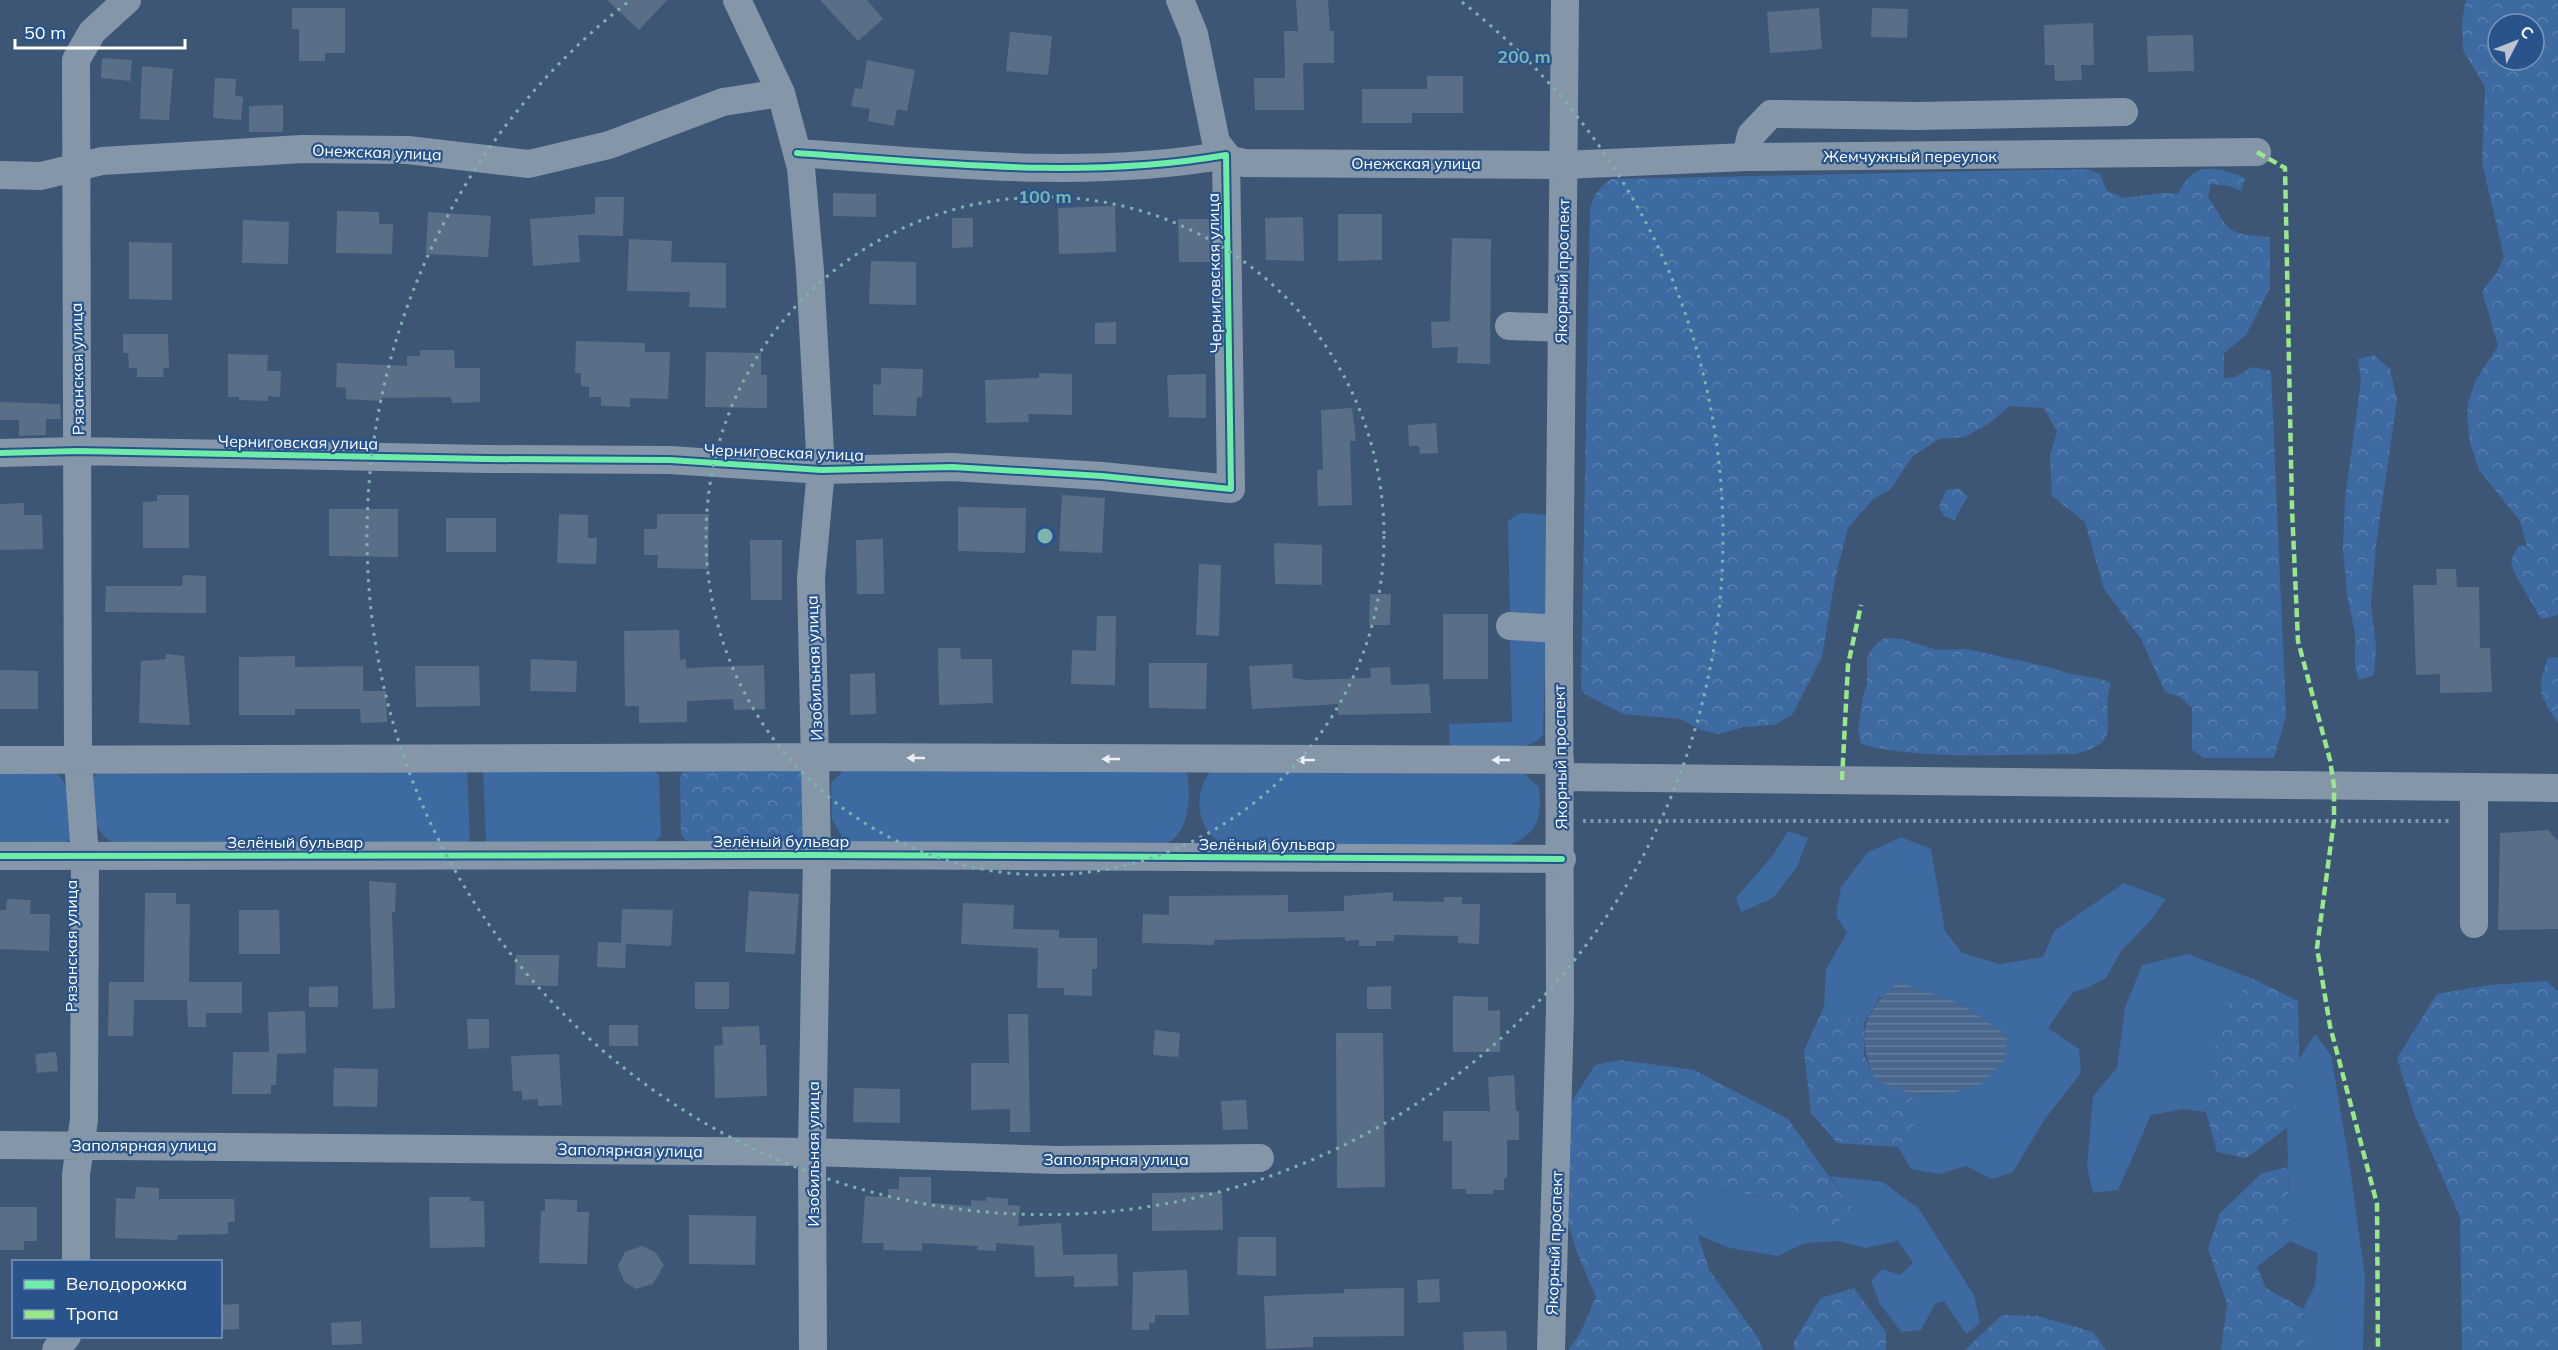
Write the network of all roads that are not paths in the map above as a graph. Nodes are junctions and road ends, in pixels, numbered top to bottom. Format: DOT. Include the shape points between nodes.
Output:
graph roads {
  1 [pos="127,0"];
  2 [pos="737,0"];
  3 [pos="1180,0"];
  4 [pos="1565,0"];
  5 [pos="781,93"];
  6 [pos="2124,112"];
  7 [pos="2257,152"];
  8 [pos="797,153"];
  9 [pos="1226,155"];
  10 [pos="1746,157"];
  11 [pos="1563,165"];
  12 [pos="75,168"];
  13 [pos="0,176"];
  14 [pos="1509,326"];
  15 [pos="1562,328"];
  16 [pos="78,451"];
  17 [pos="0,453"];
  18 [pos="820,470"];
  19 [pos="1510,626"];
  20 [pos="1559,629"];
  21 [pos="817,757"];
  22 [pos="0,760"];
  23 [pos="78,760"];
  24 [pos="1560,768"];
  25 [pos="2474,788"];
  26 [pos="2558,788"];
  27 [pos="817,855"];
  28 [pos="0,856"];
  29 [pos="85,856"];
  30 [pos="1562,859"];
  31 [pos="2474,924"];
  32 [pos="81,1144"];
  33 [pos="0,1145"];
  34 [pos="812,1152"];
  35 [pos="1260,1158"];
  36 [pos="76,1260"];
  37 [pos="813,1350"];
  38 [pos="1551,1350"];
  1 -- 12 [label="street, Рязанская улица" via="92,32 76,60"];
  2 -- 5 [label="street, Изобильная улица"];
  3 -- 9 [label="street" via="1194,34 1216,142"];
  4 -- 11 [label="street, Якорный проспект"];
  5 -- 8 [label="street, Изобильная улица"];
  5 -- 12 [label="street, Онежская улица" via="723,102 609,145 529,164 408,150 302,149 102,161"];
  6 -- 10 [label="street" via="1771,114 1750,135"];
  7 -- 10 [label="street, Жемчужный переулок"];
  8 -- 9 [label="street" via="1018,169 1143,166"];
  8 -- 18 [label="street, Изобильная улица" via="810,271"];
  9 -- 11 [label="street, Онежская улица" via="1230,160 1245,163"];
  9 -- 18 [label="street, Черниговская улица" via="1231,489 952,467"];
  10 -- 11 [label="street, Жемчужный переулок"];
  11 -- 15 [label="street, Якорный проспект"];
  12 -- 13 [label="street, Онежская улица" via="41,176"];
  12 -- 16 [label="street, Рязанская улица"];
  14 -- 15 [label="street"];
  15 -- 20 [label="street, Якорный проспект"];
  16 -- 17 [label="street, Черниговская улица"];
  16 -- 18 [label="street, Черниговская улица" via="670,460"];
  16 -- 23 [label="street, Рязанская улица"];
  18 -- 21 [label="street, Изобильная улица" via="810,578"];
  19 -- 20 [label="street"];
  20 -- 24 [label="street, Якорный проспект"];
  21 -- 23 [label="street"];
  24 -- 21 [label="street, one-way"];
  21 -- 27 [label="street, Изобильная улица"];
  22 -- 23 [label="street"];
  23 -- 29 [label="street, Рязанская улица"];
  24 -- 25 [label="street"];
  24 -- 30 [label="street, Якорный проспект"];
  25 -- 26 [label="street"];
  25 -- 31 [label="street"];
  27 -- 29 [label="street, Зелёный бульвар"];
  27 -- 30 [label="street, Зелёный бульвар"];
  27 -- 34 [label="street, Изобильная улица"];
  28 -- 29 [label="street, Зелёный бульвар"];
  29 -- 32 [label="street, Рязанская улица"];
  30 -- 38 [label="street, Якорный проспект"];
  32 -- 33 [label="street, Заполярная улица"];
  32 -- 34 [label="street, Заполярная улица"];
  32 -- 36 [label="street, Рязанская улица" via="76,1174"];
  34 -- 35 [label="street, Заполярная улица" via="1057,1160"];
  34 -- 37 [label="street, Изобильная улица"];
}
